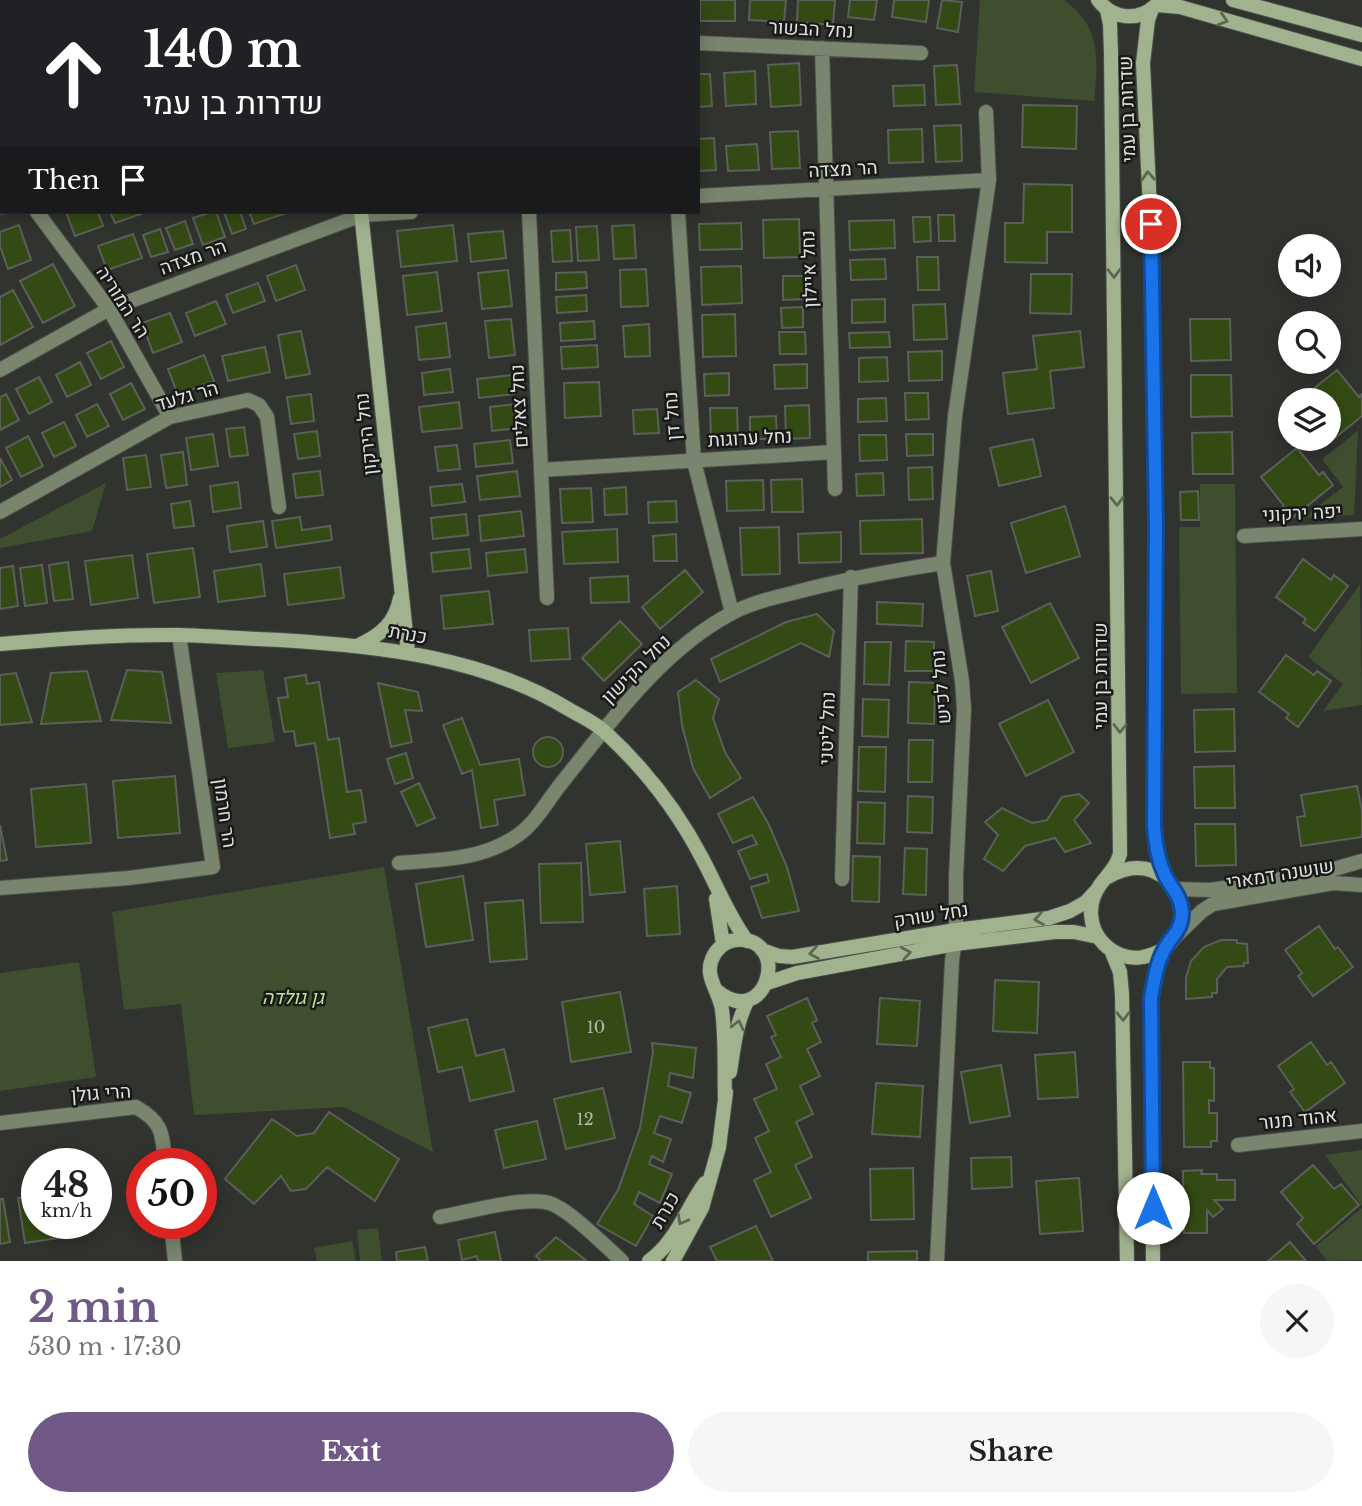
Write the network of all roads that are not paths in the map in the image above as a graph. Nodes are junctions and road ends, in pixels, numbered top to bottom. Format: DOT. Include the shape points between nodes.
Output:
graph roads {
  1 [pos="1233,0"];
  2 [pos="1102,5"];
  3 [pos="1156,5"];
  4 [pos="1362,35"];
  5 [pos="700,43"];
  6 [pos="821,48"];
  7 [pos="921,53"];
  8 [pos="1362,59"];
  9 [pos="986,112"];
  10 [pos="989,180"];
  11 [pos="826,189"];
  12 [pos="700,195"];
  13 [pos="38,214"];
  14 [pos="359,214"];
  15 [pos="362,214"];
  16 [pos="529,214"];
  17 [pos="678,214"];
  18 [pos="109,309"];
  19 [pos="0,370"];
  20 [pos="170,417"];
  21 [pos="834,452"];
  22 [pos="694,461"];
  23 [pos="541,470"];
  24 [pos="835,489"];
  25 [pos="279,507"];
  26 [pos="0,512"];
  27 [pos="1362,529"];
  28 [pos="1244,536"];
  29 [pos="943,563"];
  30 [pos="850,577"];
  31 [pos="402,590"];
  32 [pos="547,598"];
  33 [pos="732,613"];
  34 [pos="179,635"];
  35 [pos="0,644"];
  36 [pos="359,645"];
  37 [pos="408,652"];
  38 [pos="604,730"];
  39 [pos="1362,861"];
  40 [pos="399,863"];
  41 [pos="1108,877"];
  42 [pos="842,879"];
  43 [pos="713,883"];
  44 [pos="1171,884"];
  45 [pos="1362,885"];
  46 [pos="0,888"];
  47 [pos="1098,888"];
  48 [pos="955,937"];
  49 [pos="1098,937"];
  50 [pos="1175,937"];
  51 [pos="747,941"];
  52 [pos="723,944"];
  53 [pos="1164,949"];
  54 [pos="762,950"];
  55 [pos="1111,950"];
  56 [pos="767,983"];
  57 [pos="717,991"];
  58 [pos="748,1000"];
  59 [pos="725,1101"];
  60 [pos="0,1124"];
  61 [pos="1362,1131"];
  62 [pos="1238,1145"];
  63 [pos="163,1148"];
  64 [pos="710,1176"];
  65 [pos="440,1217"];
  66 [pos="173,1239"];
  67 [pos="175,1261"];
  68 [pos="622,1261"];
  69 [pos="649,1261"];
  70 [pos="673,1261"];
  71 [pos="937,1261"];
  72 [pos="1127,1261"];
  73 [pos="1153,1261"];
  1 -- 4 [label="main road"];
  2 -- 3 [label="main road" via="1130,17"];
  2 -- 41 [label="main road, שדרות בן עמי, one-way" via="1110,24 1111,54 1120,798 1120,854"];
  3 -- 8 [label="main road, one-way" via="1180,7"];
  44 -- 3 [label="main road, שדרות בן עמי, one-way" via="1158,858 1154,825 1156,525 1152,251 1143,63 1148,20"];
  5 -- 6 [label="street, נחל הבשור"];
  6 -- 7 [label="street, נחל הבשור"];
  6 -- 11 [label="street, נחל איילון"];
  9 -- 10 [label="street, נחל לכיש"];
  10 -- 11 [label="street, הר מצדה"];
  10 -- 29 [label="street, נחל לכיש" via="955,416"];
  11 -- 12 [label="street, הר מצדה"];
  11 -- 21 [label="street, נחל איילון"];
  13 -- 18 [label="street, הר המוריה"];
  14 -- 18 [label="street, הר מצדה"];
  15 -- 31 [label="main road, נחל הירקון"];
  16 -- 23 [label="street, נחל צאלים"];
  17 -- 22 [label="street, נחל דן"];
  18 -- 19 [label="street, הר מצדה"];
  18 -- 20 [label="street, הר המוריה"];
  20 -- 25 [label="street, הר גלעד" via="248,400 260,405 267,417"];
  20 -- 26 [label="street, הר גלעד"];
  21 -- 22 [label="street, נחל ערוגות"];
  21 -- 24 [label="street, נחל איילון"];
  22 -- 23 [label="street, נחל ערוגות"];
  22 -- 33 [label="street, נחל דן"];
  23 -- 32 [label="street, נחל צאלים"];
  27 -- 28 [label="street, יפה ירקוני"];
  29 -- 30 [label="street, נחל הקישון"];
  29 -- 48 [label="street, נחל לכיש" via="964,709"];
  30 -- 33 [label="street, נחל הקישון"];
  30 -- 42 [label="street, נחל ליטני"];
  31 -- 36 [label="main road" via="389,625"];
  31 -- 37 [label="main road, נחל הירקון"];
  33 -- 38 [label="street, נחל הקישון" via="659,669"];
  34 -- 35 [label="main road, כנרת"];
  34 -- 36 [label="main road, כנרת"];
  34 -- 46 [label="street, הר חרמון" via="213,867"];
  36 -- 37 [label="main road, כנרת"];
  37 -- 38 [label="main road, כנרת" via="521,685"];
  38 -- 40 [label="street, נחל הקישון" via="538,817 513,839 481,853"];
  38 -- 43 [label="main road, כנרת" via="676,813"];
  39 -- 44 [label="street, שושנה דמארי" via="1324,872 1211,890"];
  41 -- 44 [label="main road" via="1119,870 1144,868"];
  41 -- 47 [label="main road, שדרות בן עמי"];
  43 -- 51 [label="main road, כנרת"];
  43 -- 52 [label="main road, כנרת"];
  44 -- 50 [label="main road, שדרות בן עמי" via="1182,913"];
  45 -- 50 [label="street, שושנה דמארי" via="1333,883 1213,904"];
  47 -- 48 [label="main road, נחל שורק, one-way" via="1070,911"];
  47 -- 49 [label="main road" via="1091,913"];
  48 -- 49 [label="main road, נחל שורק" via="1055,932"];
  48 -- 54 [label="main road, נחל שורק, one-way" via="792,957"];
  56 -- 48 [label="main road, נחל שורק, one-way"];
  48 -- 71 [label="street, נחל לכיש"];
  49 -- 55 [label="main road"];
  50 -- 53 [label="main road"];
  51 -- 52 [label="main road"];
  51 -- 54 [label="main road, כנרת"];
  52 -- 57 [label="main road, כנרת" via="709,966"];
  53 -- 55 [label="main road" via="1138,958"];
  53 -- 73 [label="main road" via="1151,998"];
  54 -- 56 [label="main road" via="769,966"];
  55 -- 72 [label="main road, one-way" via="1122,994"];
  56 -- 58 [label="main road, כנרת"];
  57 -- 58 [label="main road" via="731,1000"];
  57 -- 59 [label="main road, כנרת" via="722,1008"];
  59 -- 58 [label="main road, כנרת, one-way" via="737,1027"];
  59 -- 64 [label="main road, כנרת"];
  60 -- 63 [label="street, הרי גולן" via="136,1107 161,1128"];
  61 -- 62 [label="street, אהוד מנור"];
  64 -- 69 [label="main road, כנרת, one-way" via="671,1240"];
  64 -- 70 [label="main road, כנרת" via="702,1208"];
  65 -- 68 [label="street" via="532,1200 551,1204"];
  66 -- 67 [label="street"];
}
